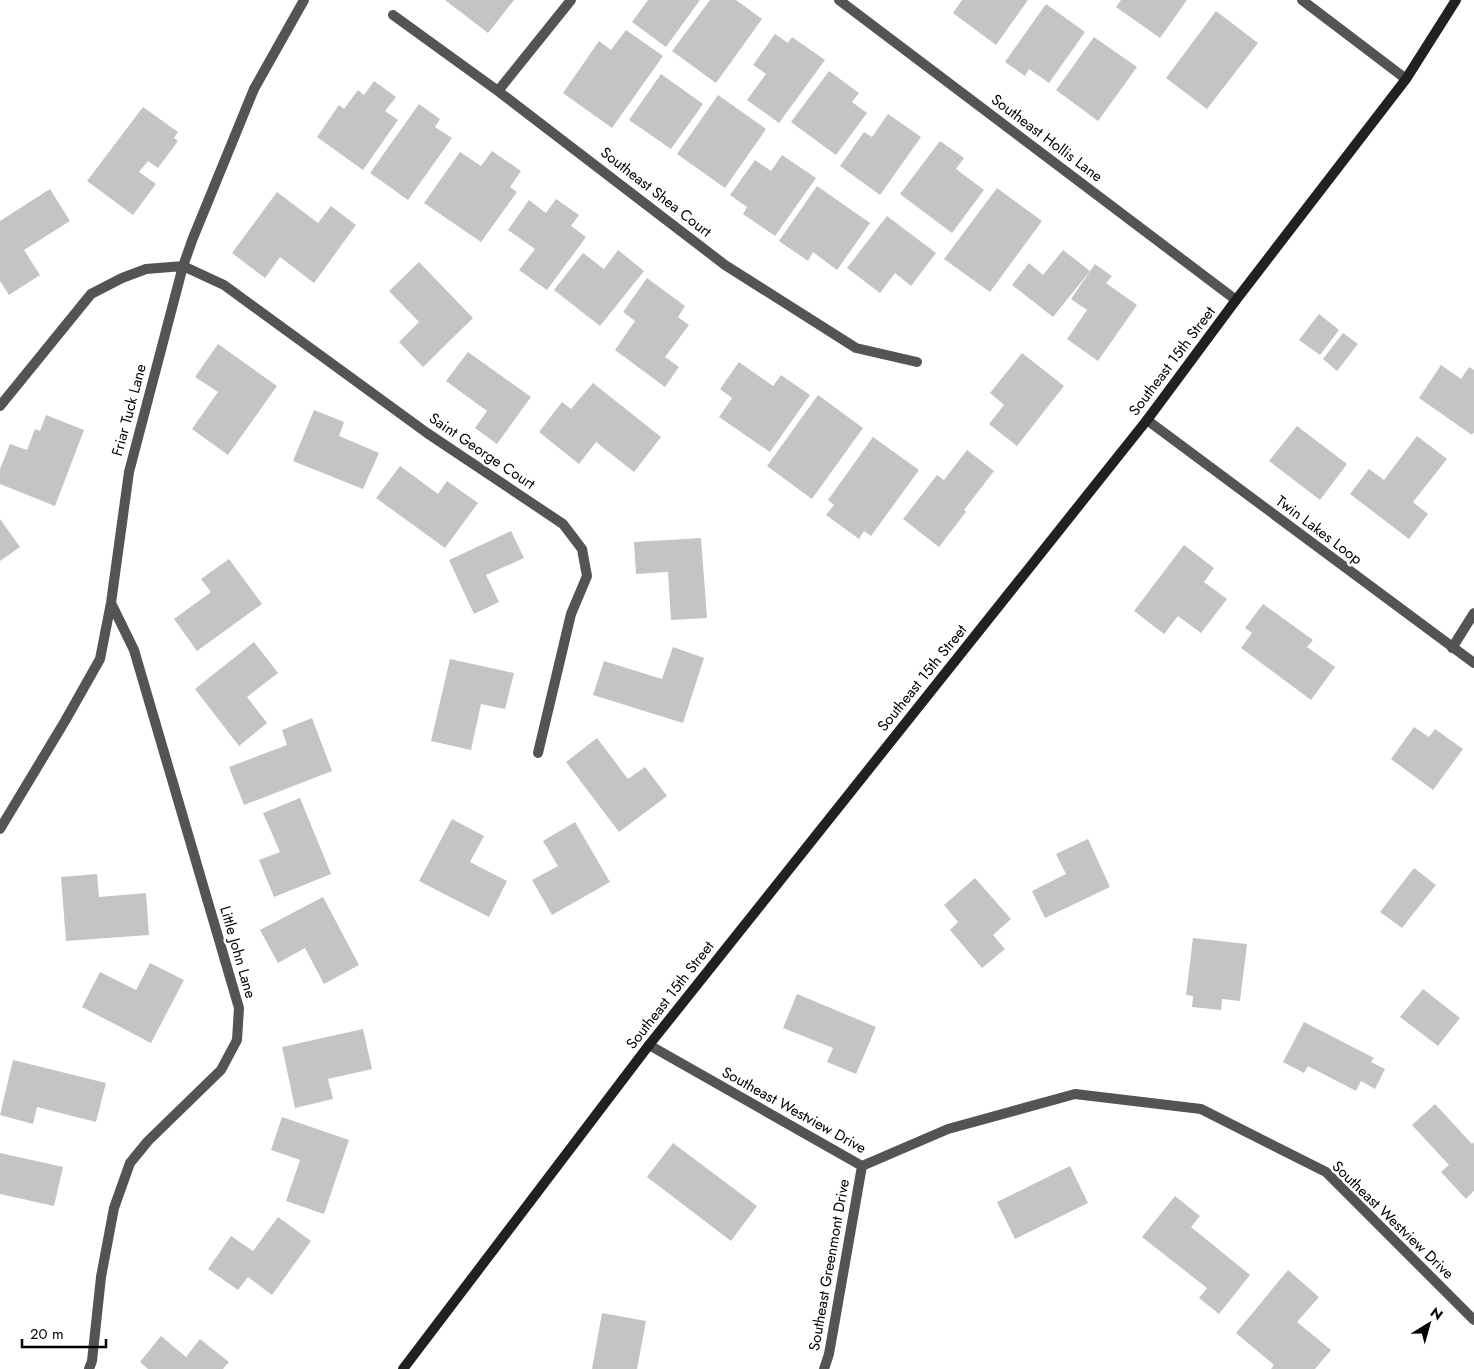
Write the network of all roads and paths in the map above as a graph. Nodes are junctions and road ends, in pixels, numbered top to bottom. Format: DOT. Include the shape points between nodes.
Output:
graph roads {
  1 [pos="304,0"];
  2 [pos="571,0"];
  3 [pos="839,0"];
  4 [pos="1302,0"];
  5 [pos="1456,0"];
  6 [pos="393,15"];
  7 [pos="1406,79"];
  8 [pos="498,91"];
  9 [pos="183,266"];
  10 [pos="1236,300"];
  11 [pos="916,362"];
  12 [pos="0,406"];
  13 [pos="1147,420"];
  14 [pos="111,604"];
  15 [pos="1474,613"];
  16 [pos="1452,648"];
  17 [pos="1474,663"];
  18 [pos="538,753"];
  19 [pos="0,829"];
  20 [pos="649,1045"];
  21 [pos="862,1166"];
  22 [pos="1474,1320"];
  23 [pos="89,1369"];
  24 [pos="403,1369"];
  25 [pos="824,1369"];
  1 -- 9 [label="street, Friar Tuck Lane" via="254,89"];
  2 -- 8 [label="street"];
  3 -- 10 [label="street, Southeast Hollis Lane"];
  4 -- 7 [label="street"];
  5 -- 7 [label="main road, Southeast 15th Street"];
  6 -- 8 [label="street, Southeast Shea Court"];
  7 -- 10 [label="main road, Southeast 15th Street"];
  8 -- 11 [label="street, Southeast Shea Court" via="725,265 856,348"];
  9 -- 12 [label="street" via="146,269 91,294"];
  9 -- 14 [label="street, Friar Tuck Lane" via="129,472"];
  9 -- 18 [label="street, Saint George Court" via="224,285 428,432 563,524 582,549 587,576 571,614"];
  10 -- 13 [label="main road, Southeast 15th Street"];
  13 -- 16 [label="street, Twin Lakes Loop"];
  13 -- 20 [label="main road, Southeast 15th Street"];
  14 -- 19 [label="street, Friar Tuck Lane" via="100,659"];
  14 -- 23 [label="street, Little John Lane" via="134,650 239,1008 237,1040 221,1070 148,1141 130,1163 114,1208"];
  15 -- 16 [label="street"];
  16 -- 17 [label="street, Twin Lakes Loop"];
  20 -- 21 [label="street, Southeast Westview Drive"];
  20 -- 24 [label="main road, Southeast 15th Street"];
  21 -- 22 [label="street, Southeast Westview Drive" via="948,1129 1075,1094 1201,1109 1326,1172"];
  21 -- 25 [label="street, Southeast Greenmont Drive"];
}
